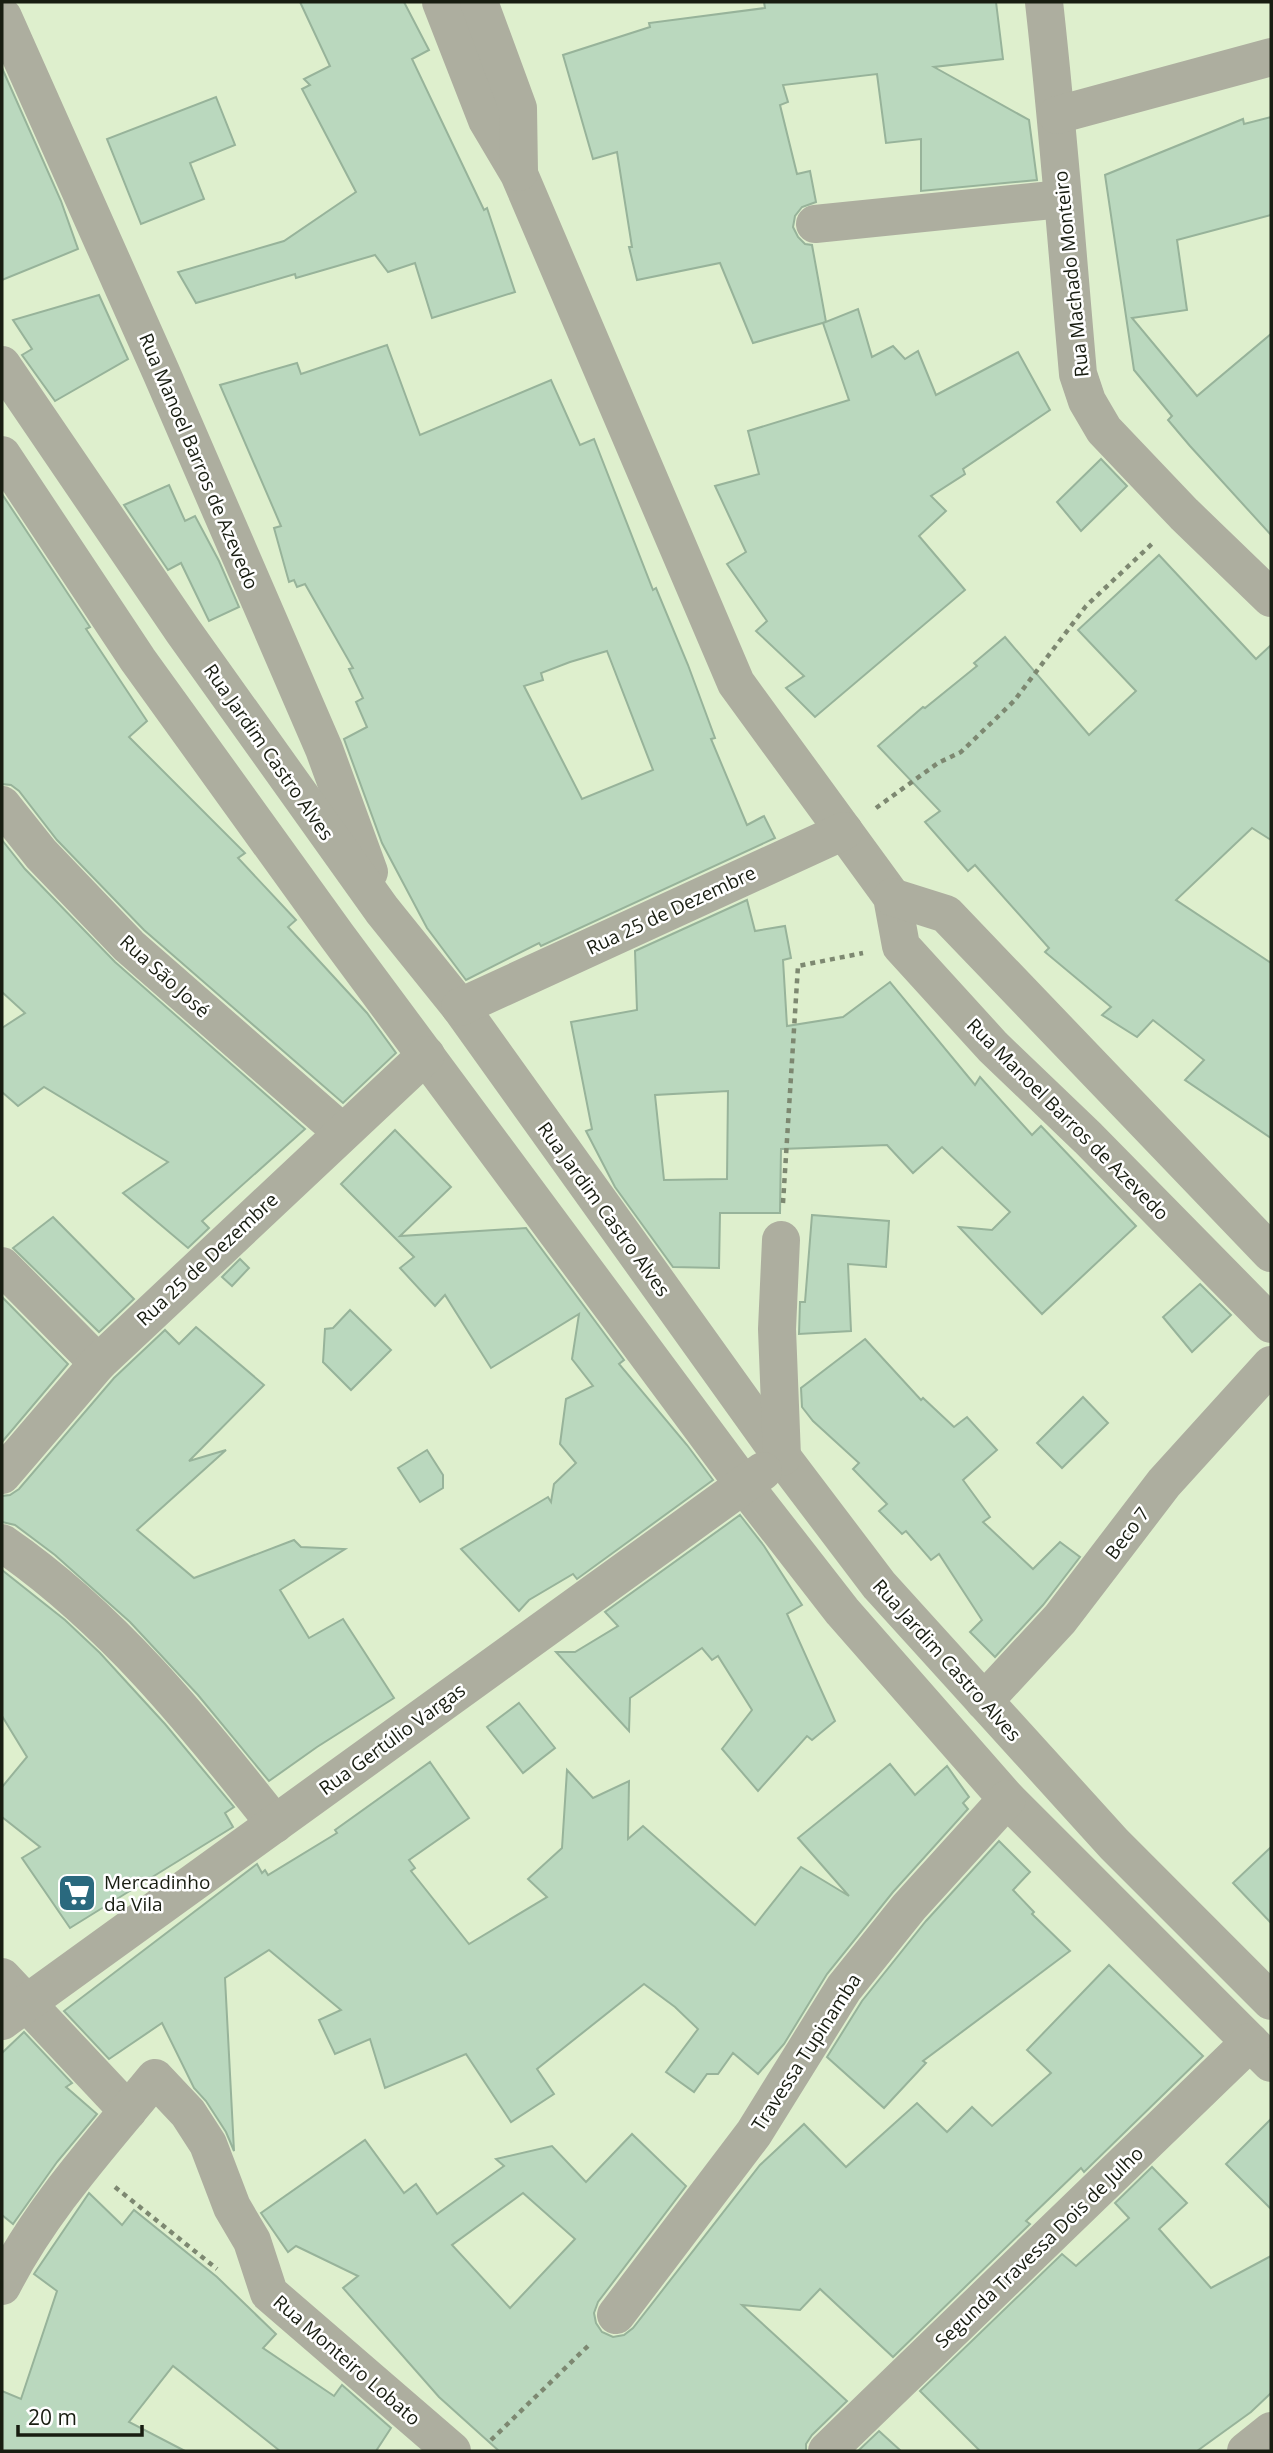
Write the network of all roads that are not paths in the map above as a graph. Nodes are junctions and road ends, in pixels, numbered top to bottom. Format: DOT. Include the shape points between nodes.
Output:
graph roads {
  1 [pos="441,2"];
  2 [pos="479,2"];
  3 [pos="1044,2"];
  4 [pos="2,16"];
  5 [pos="1271,57"];
  6 [pos="1057,114"];
  7 [pos="519,174"];
  8 [pos="1062,199"];
  9 [pos="816,224"];
  10 [pos="2,365"];
  11 [pos="2,455"];
  12 [pos="1271,598"];
  13 [pos="2,805"];
  14 [pos="844,831"];
  15 [pos="892,897"];
  16 [pos="382,910"];
  17 [pos="460,1007"];
  18 [pos="426,1055"];
  19 [pos="342,1132"];
  20 [pos="781,1240"];
  21 [pos="1271,1253"];
  22 [pos="2,1266"];
  23 [pos="1271,1324"];
  24 [pos="98,1363"];
  25 [pos="1271,1365"];
  26 [pos="782,1457"];
  27 [pos="2,1475"];
  28 [pos="744,1485"];
  29 [pos="2,1543"];
  30 [pos="984,1701"];
  31 [pos="1007,1799"];
  32 [pos="275,1824"];
  33 [pos="10,2000"];
  34 [pos="1271,2001"];
  35 [pos="1261,2053"];
  36 [pos="128,2111"];
  37 [pos="2,2286"];
  38 [pos="616,2315"];
  39 [pos="1271,2431"];
  40 [pos="452,2451"];
  41 [pos="827,2451"];
  42 [pos="1246,2451"];
  1 -- 7 [label="street" via="488,120"];
  2 -- 7 [label="street" via="518,108"];
  3 -- 6 [label="street, Rua Machado Monteiro"];
  4 -- 16 [label="street, Rua Manoel Barros de Azevedo" via="324,749"];
  5 -- 6 [label="street"];
  6 -- 8 [label="street, Rua Machado Monteiro"];
  7 -- 14 [label="street" via="736,683"];
  8 -- 9 [label="street"];
  8 -- 12 [label="street, Rua Machado Monteiro" via="1078,374 1087,401 1104,430"];
  10 -- 16 [label="street, Rua Jardim Castro Alves" via="175,620"];
  11 -- 18 [label="street" via="138,660"];
  13 -- 19 [label="street, Rua São José" via="41,854 129,946"];
  14 -- 15 [label="street"];
  14 -- 17 [label="street, Rua 25 de Dezembre"];
  15 -- 21 [label="street" via="946,914"];
  15 -- 23 [label="street, Rua Manoel Barros de Azevedo" via="901,946 993,1047"];
  16 -- 17 [label="street, Rua Jardim Castro Alves"];
  17 -- 26 [label="street, Rua Jardim Castro Alves"];
  18 -- 19 [label="street, Rua 25 de Dezembre"];
  18 -- 28 [label="street"];
  19 -- 24 [label="street, Rua 25 de Dezembre"];
  20 -- 26 [label="street" via="777,1329"];
  22 -- 24 [label="street"];
  24 -- 27 [label="street, Rua 25 de Dezembre"];
  25 -- 30 [label="street, Beco 7" via="1164,1483 1060,1619"];
  26 -- 28 [label="street, Rua Gertúlio Vargas"];
  26 -- 30 [label="street, Rua Jardim Castro Alves" via="879,1585"];
  28 -- 31 [label="street" via="842,1611"];
  28 -- 32 [label="street, Rua Gertúlio Vargas"];
  29 -- 32 [label="street" via="44,1572 148,1669"];
  30 -- 34 [label="street, Rua Jardim Castro Alves" via="1114,1844"];
  31 -- 35 [label="street"];
  31 -- 38 [label="street, Travessa Tupinamba" via="909,1907 844,1988 754,2133"];
  32 -- 33 [label="street, Rua Gertúlio Vargas"];
  33 -- 36 [label="street"];
  35 -- 41 [label="street, Segunda Travessa Dois de Julho"];
  36 -- 37 [label="street" via="84,2163"];
  36 -- 40 [label="street, Rua Monteiro Lobato" via="155,2077 188,2113 208,2144 232,2207 252,2241 269,2293"];
  39 -- 42 [label="street"];
}
